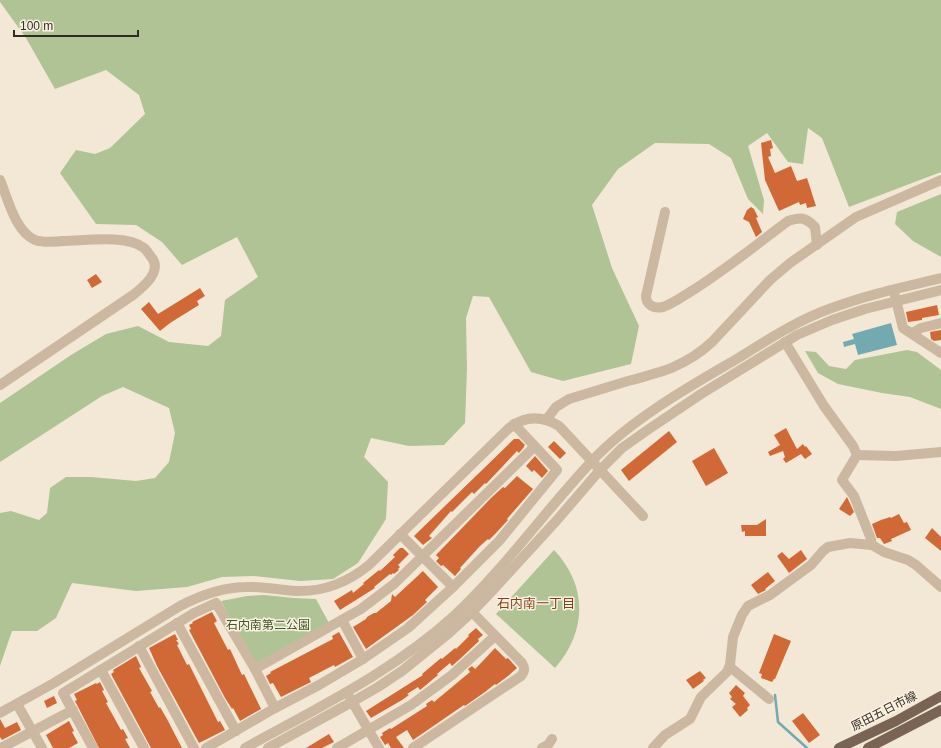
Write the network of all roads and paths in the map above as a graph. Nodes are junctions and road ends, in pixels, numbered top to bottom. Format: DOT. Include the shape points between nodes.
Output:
graph roads {
  1 [pos="0,180"];
  2 [pos="941,180"];
  3 [pos="665,212"];
  4 [pos="817,245"];
  5 [pos="941,278"];
  6 [pos="894,289"];
  7 [pos="941,290"];
  8 [pos="896,301"];
  9 [pos="941,323"];
  10 [pos="912,333"];
  11 [pos="785,342"];
  12 [pos="941,353"];
  13 [pos="0,385"];
  14 [pos="546,420"];
  15 [pos="514,424"];
  16 [pos="534,447"];
  17 [pos="941,452"];
  18 [pos="857,455"];
  19 [pos="592,461"];
  20 [pos="600,470"];
  21 [pos="643,516"];
  22 [pos="400,534"];
  23 [pos="872,545"];
  24 [pos="422,556"];
  25 [pos="941,587"];
  26 [pos="452,588"];
  27 [pos="472,612"];
  28 [pos="342,620"];
  29 [pos="177,623"];
  30 [pos="495,636"];
  31 [pos="139,646"];
  32 [pos="363,659"];
  33 [pos="730,667"];
  34 [pos="255,669"];
  35 [pos="101,670"];
  36 [pos="346,692"];
  37 [pos="941,696"];
  38 [pos="769,699"];
  39 [pos="352,702"];
  40 [pos="17,704"];
  41 [pos="275,708"];
  42 [pos="72,710"];
  43 [pos="941,710"];
  44 [pos="0,713"];
  45 [pos="236,731"];
  46 [pos="369,731"];
  47 [pos="33,732"];
  48 [pos="552,739"];
  49 [pos="1,748"];
  50 [pos="42,748"];
  51 [pos="93,748"];
  52 [pos="144,748"];
  53 [pos="194,748"];
  54 [pos="206,748"];
  55 [pos="245,748"];
  56 [pos="268,748"];
  57 [pos="338,748"];
  58 [pos="378,748"];
  59 [pos="412,748"];
  60 [pos="542,748"];
  61 [pos="654,748"];
  62 [pos="839,748"];
  63 [pos="868,748"];
  1 -- 13 [label="street" via="17,223 35,240 132,242 144,248 153,260 154,267 146,285 133,295"];
  2 -- 4 [label="street" via="856,217"];
  3 -- 4 [label="street" via="646,296 646,301 656,308 707,282 788,221 799,218 808,220 815,227"];
  4 -- 14 [label="street" via="770,280 712,342 690,359 663,371 569,399 556,407"];
  5 -- 6 [label="street"];
  6 -- 8 [label="street"];
  6 -- 19 [label="street" via="828,309 790,326 647,415 615,438"];
  7 -- 8 [label="street"];
  8 -- 10 [label="street" via="902,326"];
  8 -- 11 [label="street" via="832,320"];
  9 -- 10 [label="street"];
  10 -- 12 [label="street"];
  11 -- 18 [label="street"];
  11 -- 20 [label="street" via="649,429 622,448"];
  14 -- 15 [label="street" via="533,418"];
  14 -- 19 [label="street" via="559,426"];
  15 -- 16 [label="street"];
  15 -- 22 [label="street"];
  16 -- 24 [label="street"];
  16 -- 26 [label="street" via="557,470 499,541"];
  17 -- 18 [label="street" via="896,456"];
  18 -- 23 [label="street" via="842,480 854,496"];
  19 -- 20 [label="street"];
  19 -- 36 [label="street" via="502,565 455,614 420,644"];
  20 -- 21 [label="street"];
  20 -- 27 [label="street"];
  22 -- 24 [label="street"];
  22 -- 40 [label="street" via="360,572 329,588 306,591 247,587 195,598"];
  23 -- 25 [label="street" via="908,560"];
  23 -- 33 [label="street" via="850,543 828,547 811,564 770,595 748,606 733,637"];
  24 -- 26 [label="street"];
  24 -- 28 [label="street" via="394,584 361,610"];
  26 -- 32 [label="street" via="408,628"];
  27 -- 30 [label="street"];
  27 -- 39 [label="street" via="402,671"];
  28 -- 32 [label="street"];
  28 -- 34 [label="street"];
  29 -- 31 [label="street"];
  29 -- 34 [label="street" via="216,603"];
  29 -- 45 [label="street"];
  30 -- 46 [label="street" via="452,675 412,705"];
  30 -- 59 [label="street" via="522,663 525,667 524,672"];
  31 -- 35 [label="street"];
  31 -- 53 [label="street"];
  32 -- 41 [label="street"];
  33 -- 38 [label="street"];
  33 -- 61 [label="street" via="701,697 690,719 665,735"];
  34 -- 41 [label="street"];
  35 -- 42 [label="street" via="63,693"];
  35 -- 52 [label="street"];
  36 -- 39 [label="street"];
  36 -- 55 [label="street"];
  37 -- 62 [label="main road, 原田五日市線"];
  39 -- 46 [label="street"];
  39 -- 56 [label="street"];
  40 -- 44 [label="street"];
  40 -- 47 [label="street"];
  41 -- 45 [label="street"];
  42 -- 47 [label="street"];
  42 -- 51 [label="street"];
  43 -- 63 [label="main road"];
  45 -- 54 [label="street"];
  46 -- 57 [label="street"];
  46 -- 58 [label="street"];
  47 -- 49 [label="street"];
  47 -- 50 [label="street"];
  48 -- 60 [label="street"];
}
